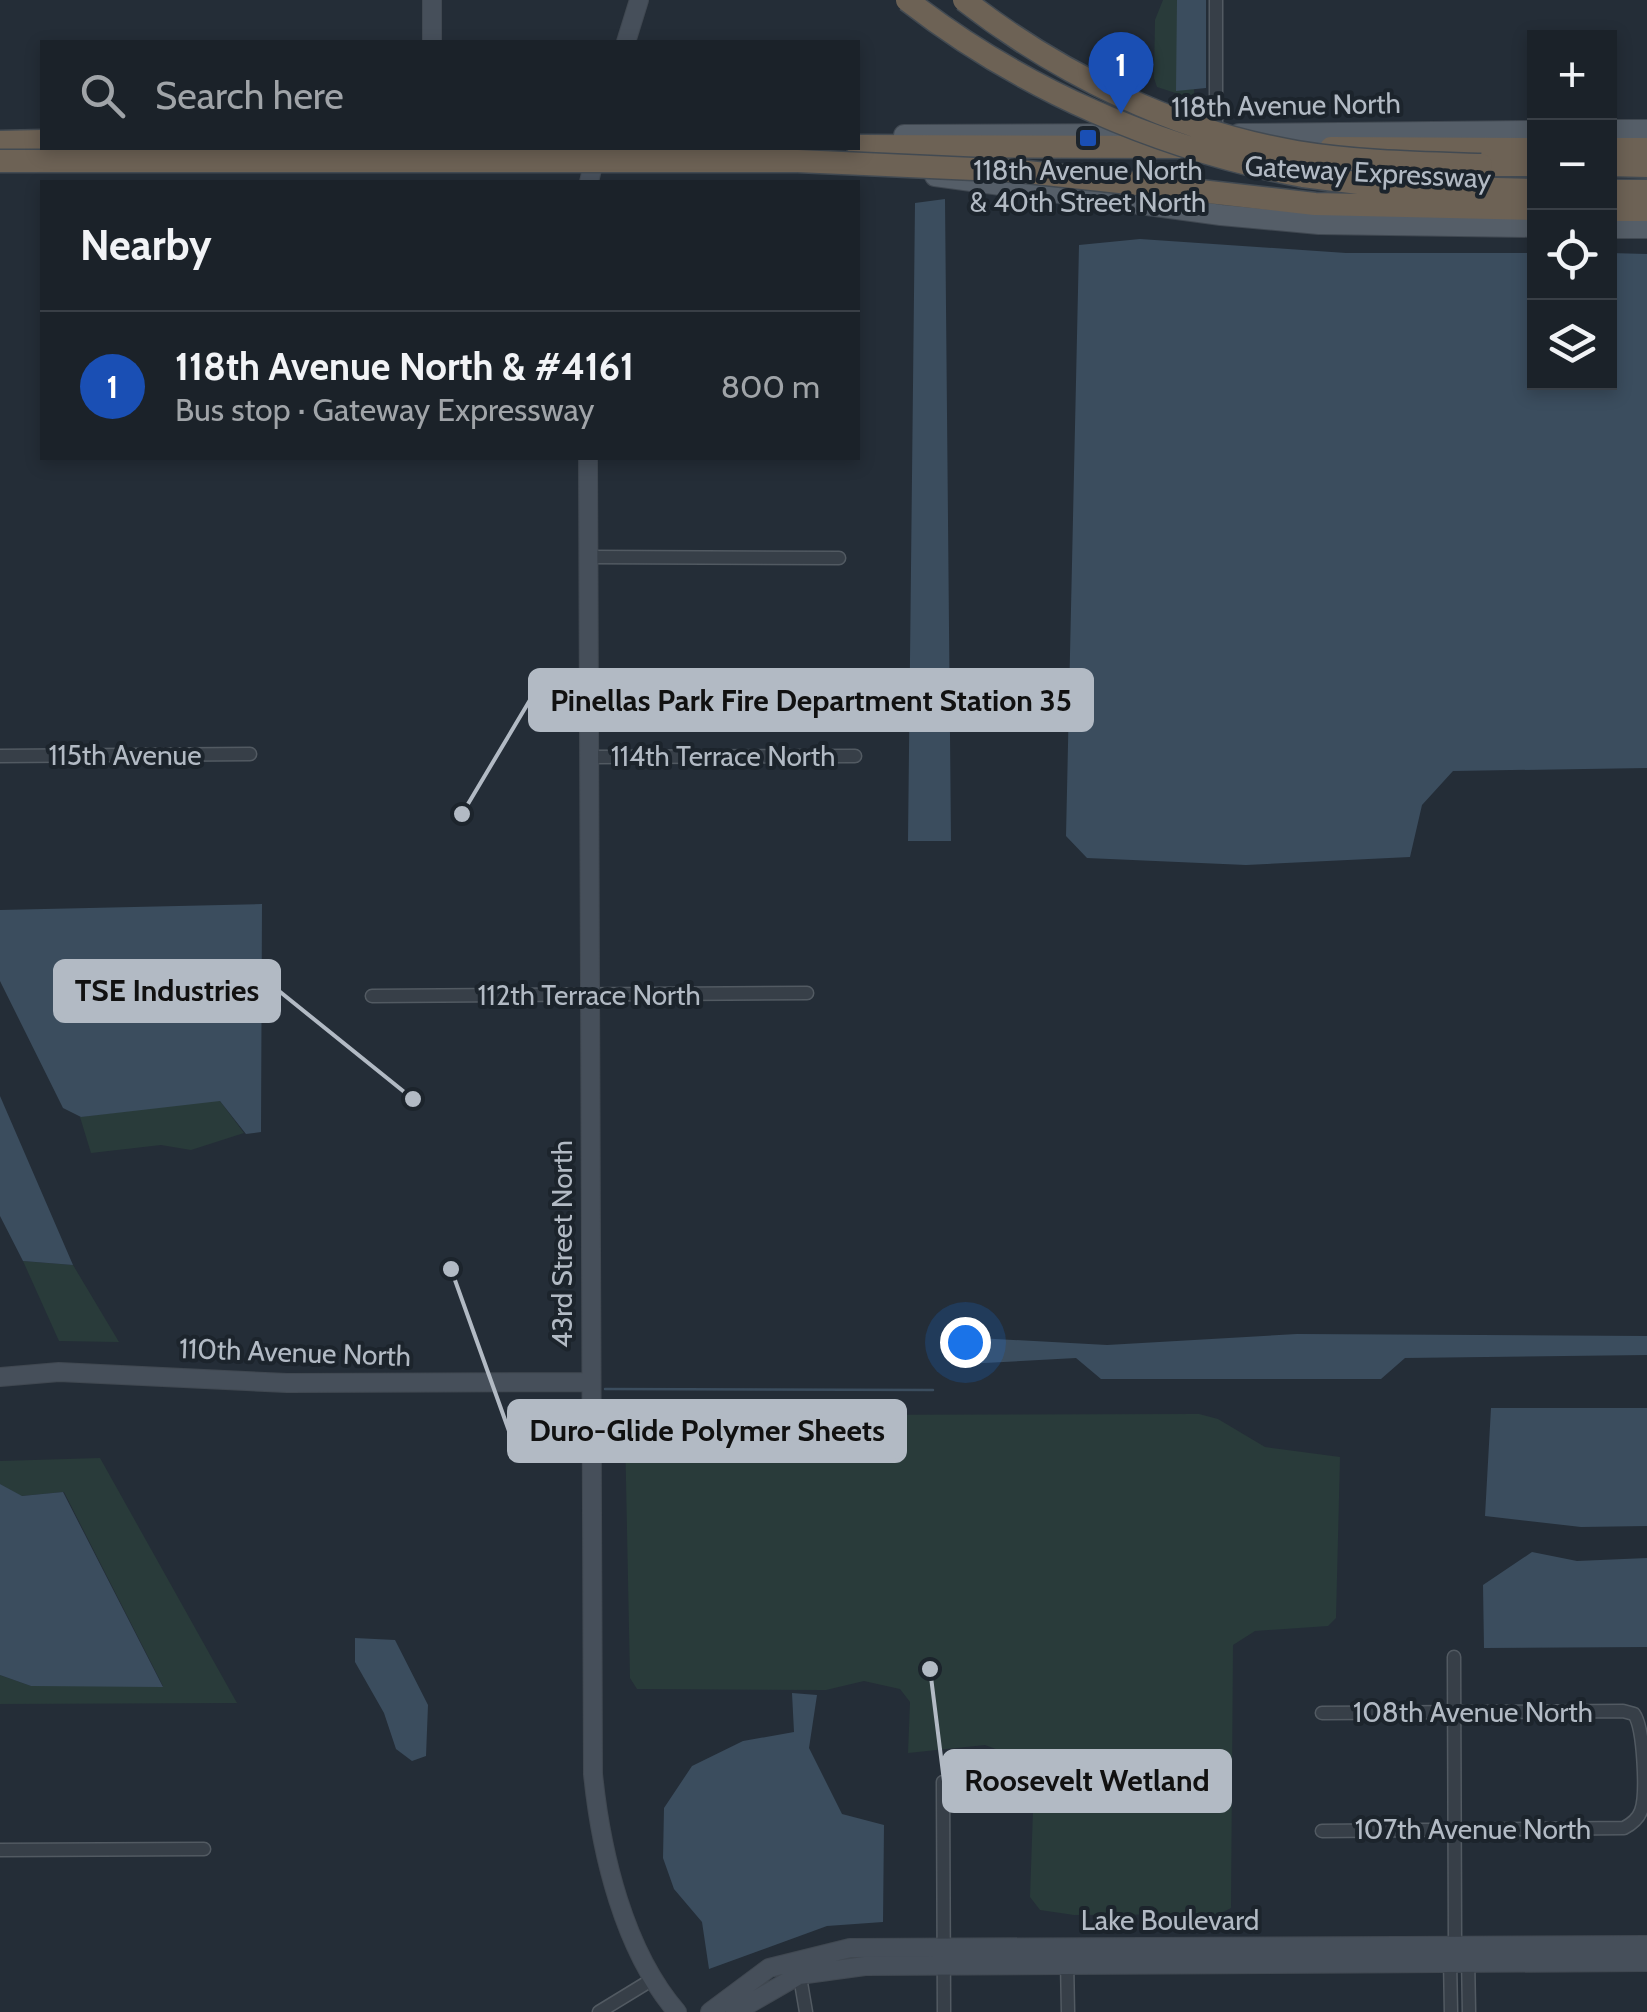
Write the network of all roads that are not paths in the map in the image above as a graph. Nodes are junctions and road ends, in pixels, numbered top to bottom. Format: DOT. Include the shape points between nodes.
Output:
graph roads {
  1 [pos="432,0"];
  2 [pos="640,0"];
  3 [pos="907,0"];
  4 [pos="964,0"];
  5 [pos="1216,0"];
  6 [pos="432,40"];
  7 [pos="627,40"];
  8 [pos="1527,130"];
  9 [pos="1617,130"];
  10 [pos="1647,130"];
  11 [pos="0,134"];
  12 [pos="1216,134"];
  13 [pos="860,135"];
  14 [pos="40,138"];
  15 [pos="40,138"];
  16 [pos="0,142"];
  17 [pos="860,146"];
  18 [pos="1527,149"];
  19 [pos="1617,149"];
  20 [pos="1647,149"];
  21 [pos="597,150"];
  22 [pos="0,164"];
  23 [pos="1527,165"];
  24 [pos="1617,166"];
  25 [pos="1647,166"];
  26 [pos="590,176"];
  27 [pos="1527,190"];
  28 [pos="1617,190"];
  29 [pos="1647,191"];
  30 [pos="1527,210"];
  31 [pos="1617,210"];
  32 [pos="1647,210"];
  33 [pos="1527,227"];
  34 [pos="1617,228"];
  35 [pos="1647,228"];
  36 [pos="588,460"];
  37 [pos="587,556"];
  38 [pos="839,558"];
  39 [pos="250,754"];
  40 [pos="0,756"];
  41 [pos="856,756"];
  42 [pos="591,757"];
  43 [pos="807,994"];
  44 [pos="590,995"];
  45 [pos="372,996"];
  46 [pos="0,1377"];
  47 [pos="589,1382"];
  48 [pos="1454,1657"];
  49 [pos="1454,1712"];
  50 [pos="1322,1713"];
  51 [pos="943,1782"];
  52 [pos="1624,1828"];
  53 [pos="1322,1830"];
  54 [pos="1455,1830"];
  55 [pos="204,1849"];
  56 [pos="0,1850"];
  57 [pos="1647,1945"];
  58 [pos="1459,1953"];
  59 [pos="944,1956"];
  60 [pos="1067,1956"];
  61 [pos="1647,1962"];
  62 [pos="798,1967"];
  63 [pos="654,1979"];
  64 [pos="599,2012"];
  65 [pos="678,2012"];
  66 [pos="710,2012"];
  67 [pos="735,2012"];
  68 [pos="806,2012"];
  69 [pos="944,2012"];
  70 [pos="1068,2012"];
  71 [pos="1451,2012"];
  72 [pos="1469,2012"];
  1 -- 6 [label="street"];
  2 -- 7 [label="street"];
  3 -- 27 [label="highway, Gateway Expressway, bridge" via="1001,64 1125,126 1216,157 1383,186"];
  4 -- 23 [label="highway, Gateway Expressway, bridge" via="1084,76 1221,133 1328,156"];
  5 -- 12 [label="street"];
  8 -- 12 [label="main road, 118th Avenue North"];
  9 -- 10 [label="main road"];
  11 -- 14 [label="main road"];
  12 -- 13 [label="main road, 118th Avenue North"];
  15 -- 16 [label="highway"];
  17 -- 18 [label="highway, Gateway Expressway"];
  19 -- 20 [label="highway"];
  21 -- 26 [label="street"];
  22 -- 26 [label="main road"];
  22 -- 30 [label="highway, Gateway Expressway, bridge" via="798,161 1018,171 1315,204"];
  24 -- 25 [label="highway"];
  26 -- 33 [label="main road" via="904,172 1288,222"];
  28 -- 29 [label="highway"];
  31 -- 32 [label="highway"];
  34 -- 35 [label="main road"];
  36 -- 37 [label="street, 43rd Street North"];
  37 -- 38 [label="street"];
  37 -- 42 [label="street, 43rd Street North"];
  39 -- 40 [label="street, 115th Avenue"];
  41 -- 42 [label="street, 114th Terrace North"];
  42 -- 44 [label="street, 43rd Street North"];
  43 -- 44 [label="street, 112th Terrace North"];
  44 -- 45 [label="street, 112th Terrace North"];
  44 -- 47 [label="street, 43rd Street North"];
  46 -- 47 [label="street, 110th Avenue North" via="59,1372 286,1382"];
  47 -- 63 [label="street, 43rd Street North" via="596,1801 624,1913"];
  48 -- 49 [label="street"];
  49 -- 50 [label="street, 108th Avenue North"];
  49 -- 52 [label="street, 108th Avenue North" via="1634,1714 1642,1729 1642,1810"];
  49 -- 54 [label="street"];
  51 -- 59 [label="street"];
  52 -- 54 [label="street, 107th Avenue North"];
  53 -- 54 [label="street, 107th Avenue North"];
  54 -- 58 [label="street"];
  55 -- 56 [label="street"];
  57 -- 58 [label="street, Lake Boulevard"];
  58 -- 60 [label="street, Lake Boulevard"];
  58 -- 61 [label="street, Lake Boulevard"];
  58 -- 71 [label="street"];
  58 -- 72 [label="street"];
  59 -- 60 [label="street, Lake Boulevard"];
  59 -- 62 [label="street, Lake Boulevard" via="850,1948"];
  59 -- 69 [label="street"];
  60 -- 70 [label="street"];
  62 -- 66 [label="street, Lake Boulevard" via="747,1980"];
  62 -- 67 [label="street, Lake Boulevard"];
  62 -- 68 [label="street"];
  63 -- 64 [label="street"];
  63 -- 65 [label="street, 43rd Street North"];
}
